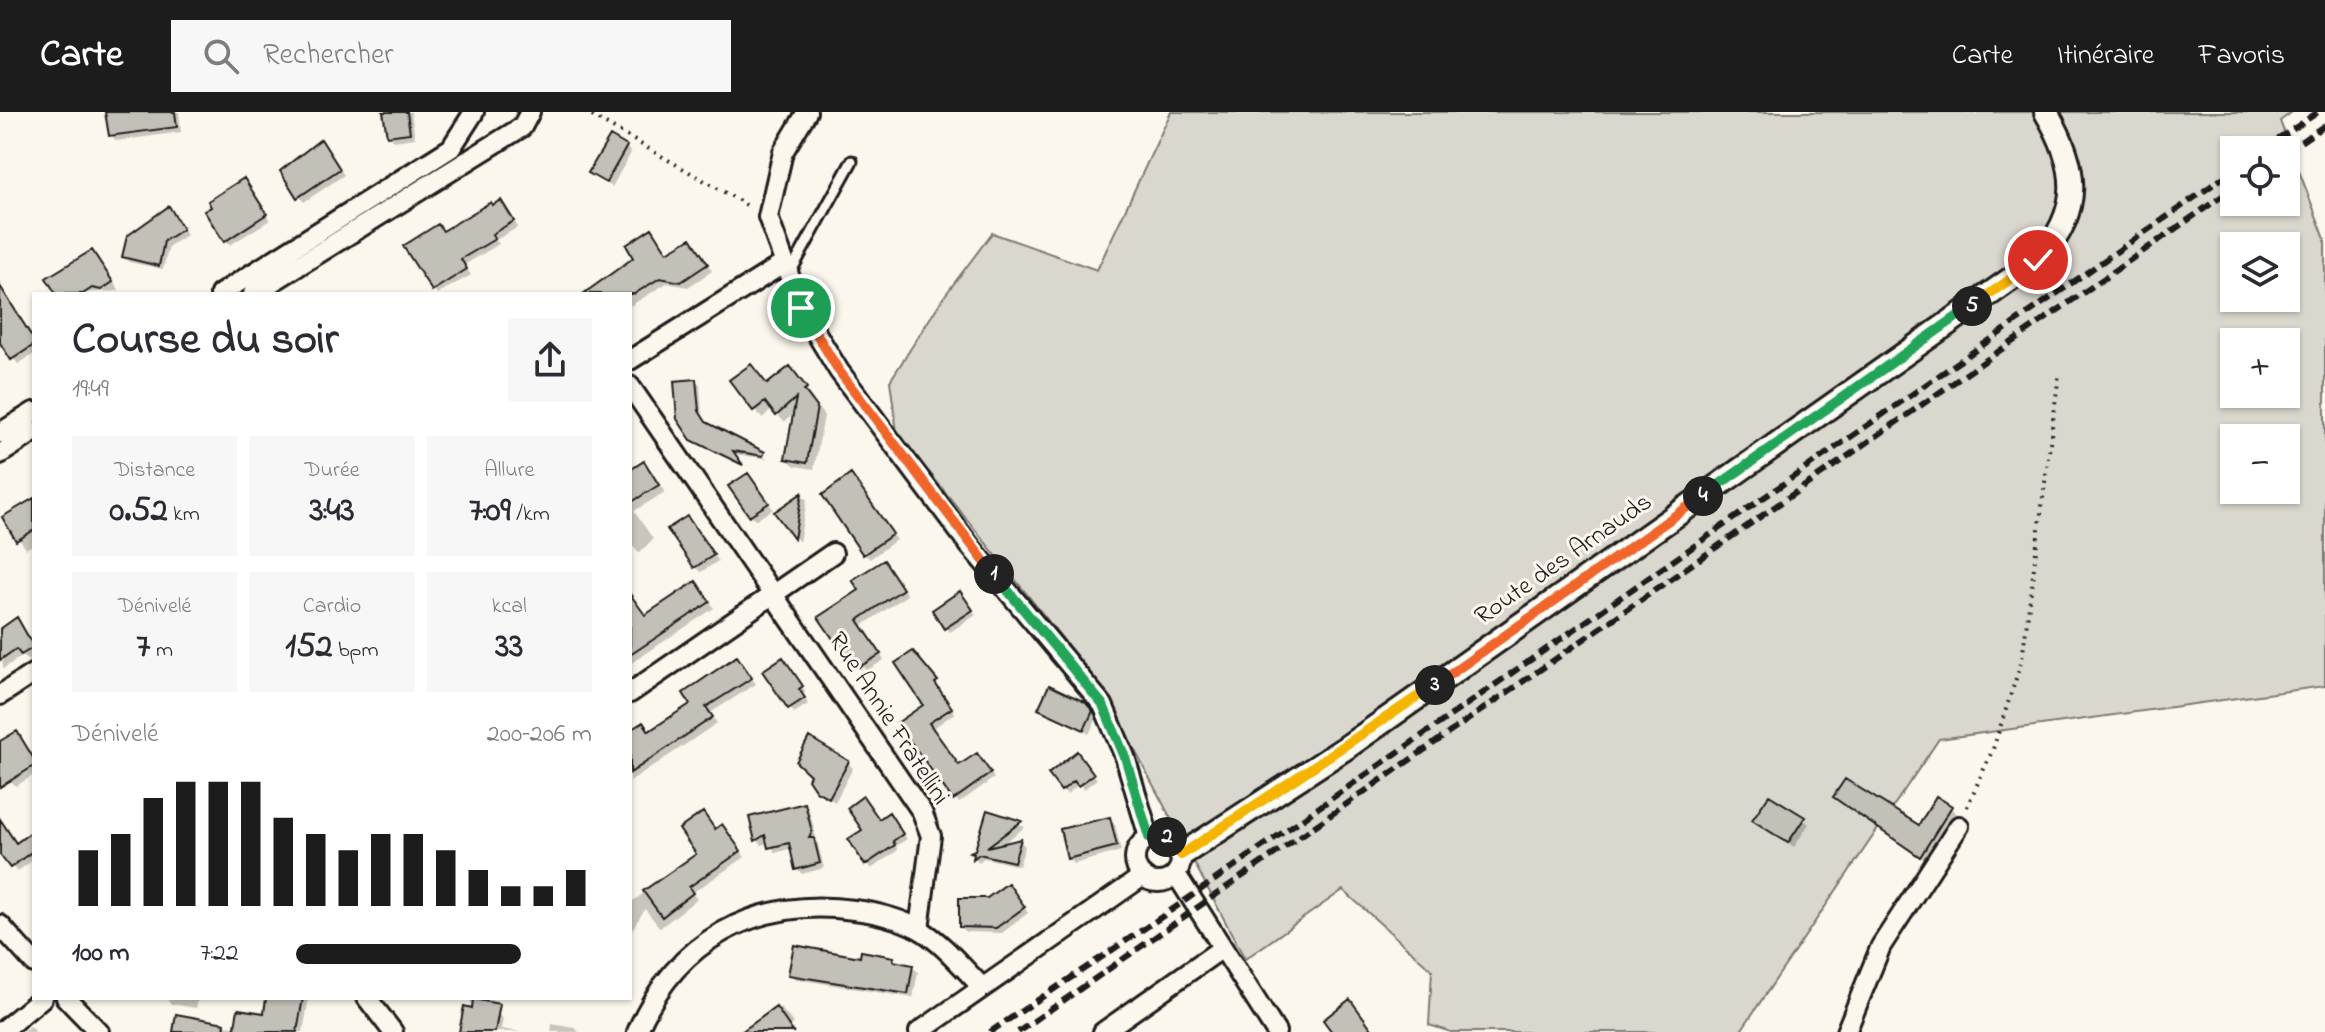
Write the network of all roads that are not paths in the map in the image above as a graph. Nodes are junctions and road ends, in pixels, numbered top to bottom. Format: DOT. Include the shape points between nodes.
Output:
graph roads {
  1 [pos="530,112"];
  2 [pos="807,112"];
  3 [pos="2046,112"];
  4 [pos="471,114"];
  5 [pos="490,148"];
  6 [pos="852,161"];
  7 [pos="786,270"];
  8 [pos="229,292"];
  9 [pos="256,292"];
  10 [pos="632,359"];
  11 [pos="632,389"];
  12 [pos="32,413"];
  13 [pos="0,433"];
  14 [pos="32,433"];
  15 [pos="0,454"];
  16 [pos="833,553"];
  17 [pos="774,594"];
  18 [pos="32,674"];
  19 [pos="632,692"];
  20 [pos="0,695"];
  21 [pos="1959,826"];
  22 [pos="1149,837"];
  23 [pos="1179,864"];
  24 [pos="1143,876"];
  25 [pos="0,925"];
  26 [pos="919,929"];
  27 [pos="1221,949"];
  28 [pos="32,961"];
  29 [pos="982,987"];
  30 [pos="40,1000"];
  31 [pos="68,1000"];
  32 [pos="369,1000"];
  33 [pos="1,1032"];
  34 [pos="99,1032"];
  35 [pos="393,1032"];
  36 [pos="637,1032"];
  37 [pos="919,1032"];
  38 [pos="1103,1032"];
  39 [pos="1276,1032"];
  40 [pos="1846,1032"];
  1 -- 5 [label="street" via="522,127"];
  2 -- 7 [label="street" via="783,152 768,217"];
  3 -- 23 [label="street, Route des Arnauds" via="2070,165 2072,189 2068,218 2038,260"];
  4 -- 5 [label="street"];
  4 -- 8 [label="street" via="451,148"];
  5 -- 9 [label="street"];
  6 -- 7 [label="lane"];
  7 -- 10 [label="street"];
  7 -- 22 [label="street" via="801,308 839,371 970,546 1103,705"];
  11 -- 17 [label="street, Rue Annie Fratellini"];
  12 -- 13 [label="street"];
  14 -- 15 [label="street"];
  16 -- 17 [label="street"];
  17 -- 19 [label="street"];
  17 -- 26 [label="street, Rue Annie Fratellini" via="928,823 931,836"];
  18 -- 20 [label="street"];
  21 -- 40 [label="street" via="1881,946"];
  22 -- 23 [label="street" via="1174,841"];
  22 -- 24 [label="street" via="1135,856"];
  23 -- 24 [label="street" via="1158,882"];
  23 -- 27 [label="street"];
  24 -- 29 [label="street"];
  25 -- 28 [label="street"];
  26 -- 29 [label="street"];
  26 -- 36 [label="street" via="869,912 822,905 747,918 703,944 668,977"];
  27 -- 38 [label="street"];
  27 -- 39 [label="street"];
  29 -- 37 [label="street"];
  30 -- 33 [label="street"];
  31 -- 34 [label="street"];
  32 -- 35 [label="street"];
}
